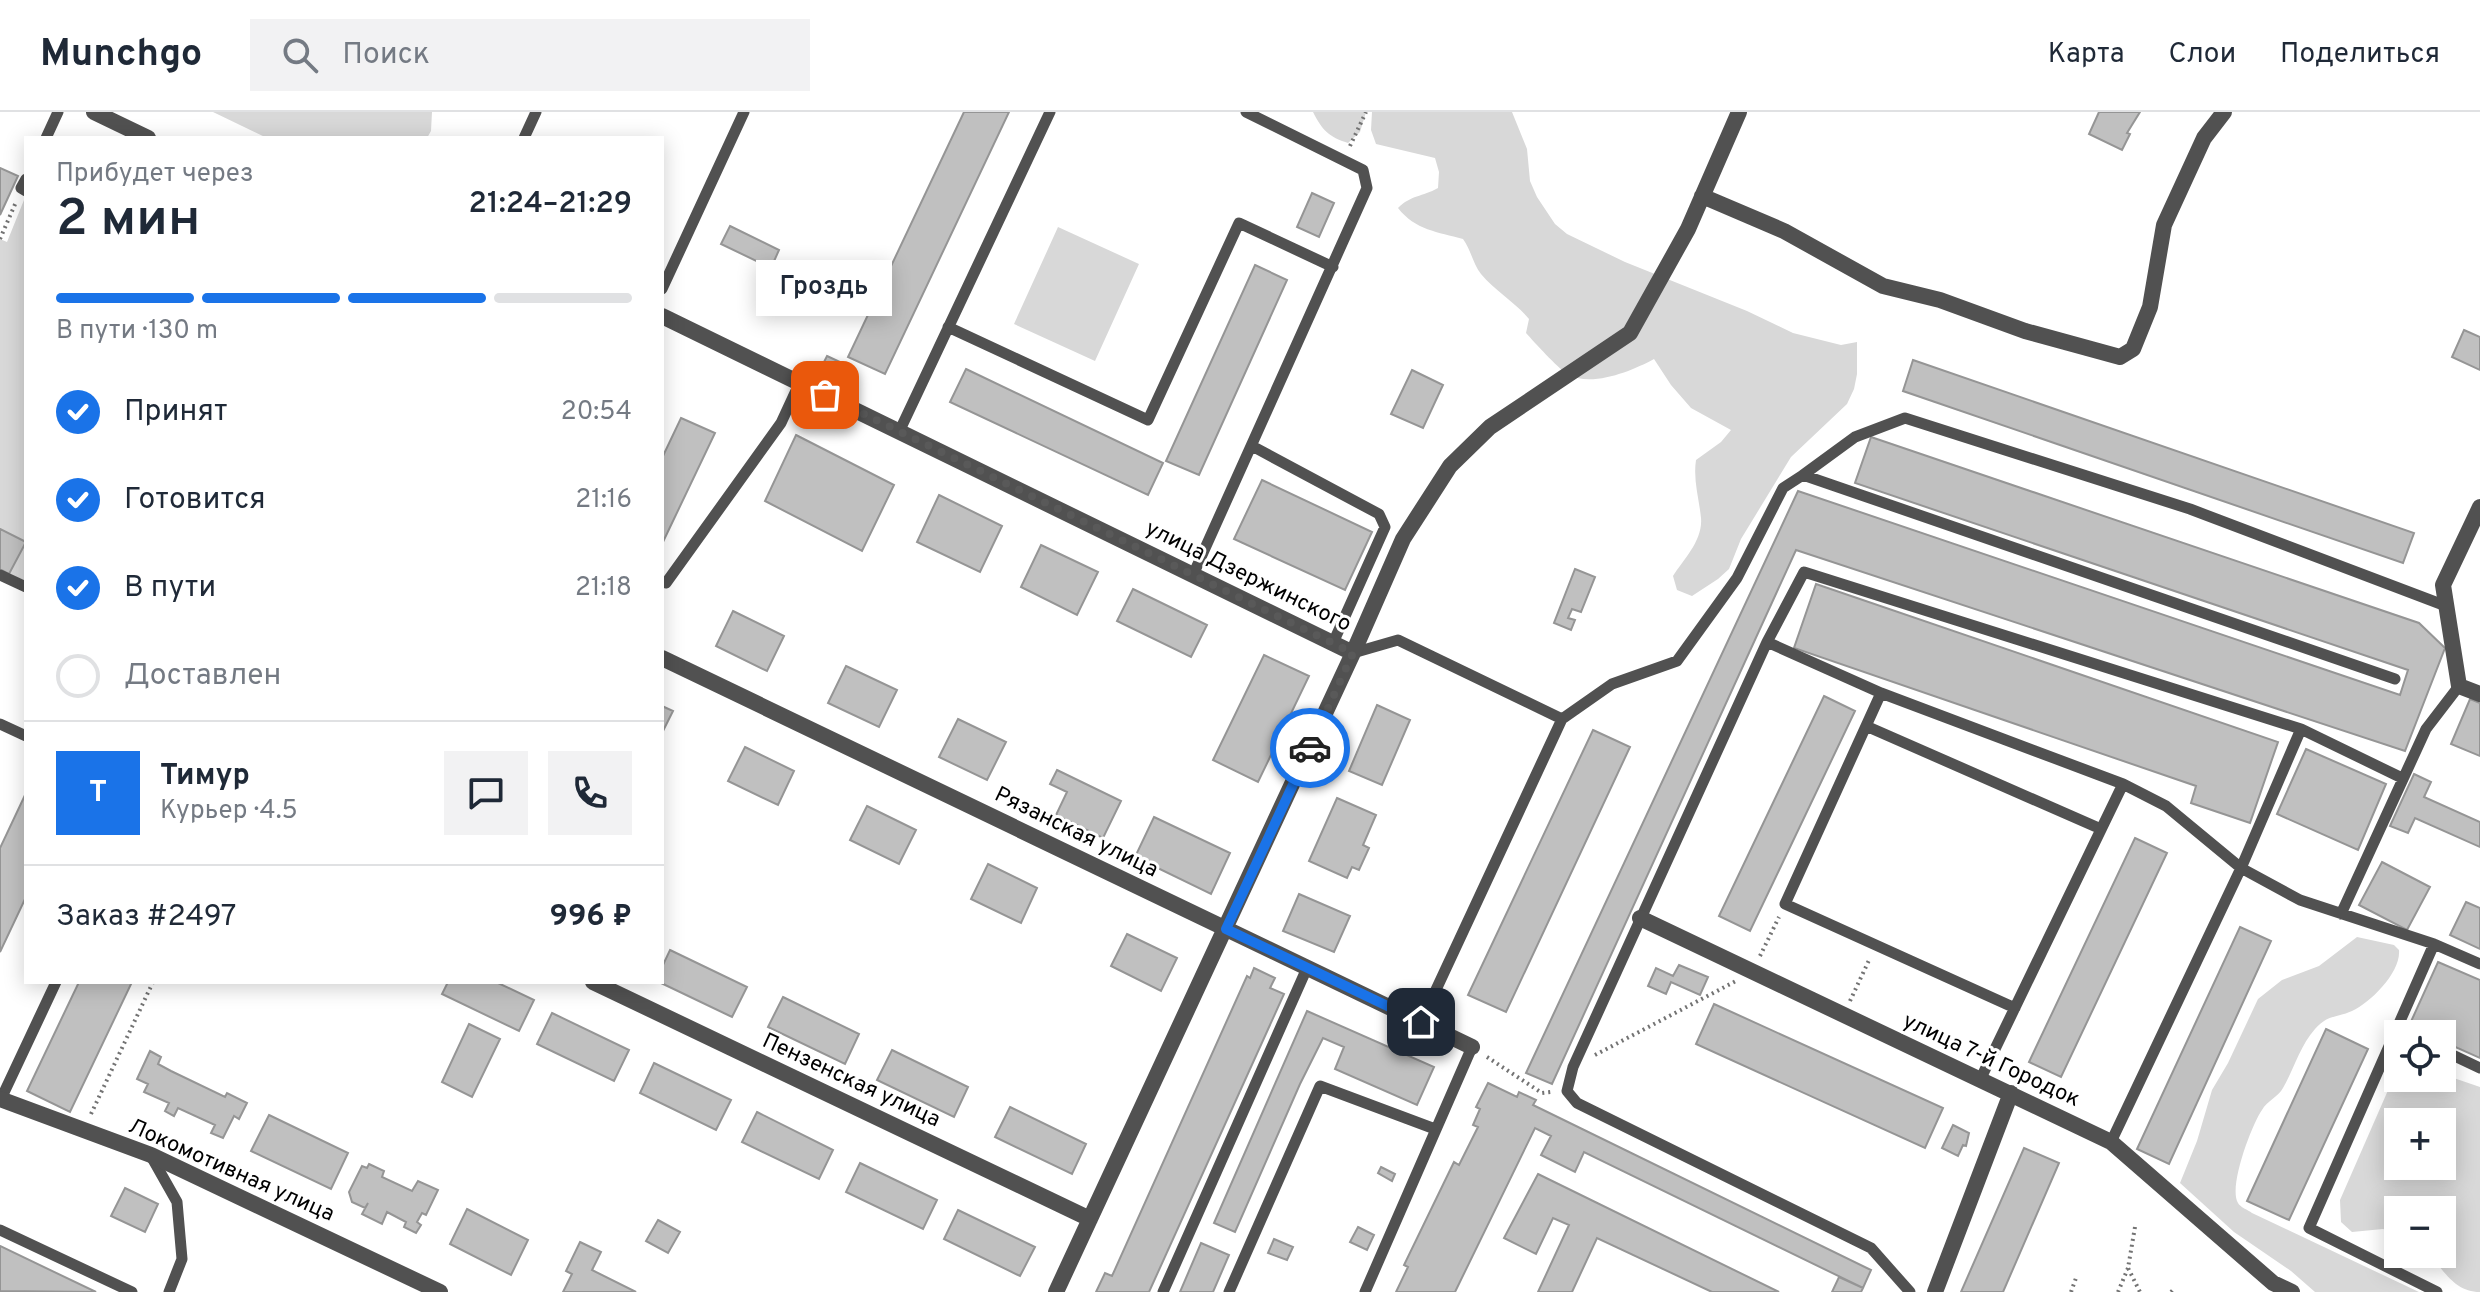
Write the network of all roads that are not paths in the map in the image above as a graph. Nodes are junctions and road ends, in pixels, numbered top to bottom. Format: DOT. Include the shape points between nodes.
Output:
graph roads {
  1 [pos="58,112"];
  2 [pos="94,112"];
  3 [pos="536,112"];
  4 [pos="744,112"];
  5 [pos="1050,112"];
  6 [pos="1246,112"];
  7 [pos="1739,112"];
  8 [pos="2224,112"];
  9 [pos="47,136"];
  10 [pos="144,136"];
  11 [pos="525,136"];
  12 [pos="1705,189"];
  13 [pos="1333,267"];
  14 [pos="664,285"];
  15 [pos="664,317"];
  16 [pos="948,327"];
  17 [pos="800,382"];
  18 [pos="899,432"];
  19 [pos="1252,446"];
  20 [pos="1803,475"];
  21 [pos="2480,507"];
  22 [pos="0,575"];
  23 [pos="1193,575"];
  24 [pos="666,583"];
  25 [pos="24,586"];
  26 [pos="2446,606"];
  27 [pos="1767,642"];
  28 [pos="1333,643"];
  29 [pos="1353,653"];
  30 [pos="664,659"];
  31 [pos="2395,679"];
  32 [pos="2459,686"];
  33 [pos="1881,693"];
  34 [pos="2480,694"];
  35 [pos="1562,719"];
  36 [pos="1866,726"];
  37 [pos="1,727"];
  38 [pos="2301,729"];
  39 [pos="24,735"];
  40 [pos="2402,778"];
  41 [pos="2123,784"];
  42 [pos="2101,829"];
  43 [pos="2241,868"];
  44 [pos="2341,914"];
  45 [pos="1640,918"];
  46 [pos="1226,929"];
  47 [pos="2434,944"];
  48 [pos="2480,964"];
  49 [pos="1307,968"];
  50 [pos="55,984"];
  51 [pos="597,984"];
  52 [pos="2015,1008"];
  53 [pos="2406,1020"];
  54 [pos="1421,1022"];
  55 [pos="1472,1047"];
  56 [pos="2456,1057"];
  57 [pos="2480,1068"];
  58 [pos="2384,1070"];
  59 [pos="1980,1080"];
  60 [pos="2011,1093"];
  61 [pos="0,1099"];
  62 [pos="1435,1129"];
  63 [pos="2111,1142"];
  64 [pos="151,1155"];
  65 [pos="1090,1219"];
  66 [pos="0,1230"];
  67 [pos="2272,1288"];
  68 [pos="132,1292"];
  69 [pos="169,1292"];
  70 [pos="440,1292"];
  71 [pos="1056,1292"];
  72 [pos="1163,1292"];
  73 [pos="1229,1292"];
  74 [pos="1365,1292"];
  75 [pos="1910,1292"];
  76 [pos="1935,1292"];
  77 [pos="2292,1292"];
  78 [pos="2437,1292"];
  1 -- 9 [label="lane"];
  2 -- 10 [label="street"];
  3 -- 11 [label="lane"];
  4 -- 14 [label="lane"];
  5 -- 16 [label="lane"];
  6 -- 13 [label="lane" via="1363,170 1367,188"];
  7 -- 12 [label="street"];
  8 -- 12 [label="street" via="2204,138 2164,225 2150,307 2133,349 2120,357 1883,286"];
  12 -- 29 [label="street" via="1630,333 1490,427 1450,466 1403,539"];
  13 -- 16 [label="lane" via="1239,223 1148,420"];
  13 -- 19 [label="lane"];
  15 -- 17 [label="street, улица Дзержинского"];
  16 -- 18 [label="lane"];
  17 -- 18 [label="street, улица Дзержинского"];
  17 -- 24 [label="lane" via="781,423"];
  18 -- 23 [label="street, улица Дзержинского"];
  19 -- 23 [label="lane"];
  19 -- 28 [label="lane" via="1379,514 1385,527"];
  20 -- 26 [label="lane" via="1855,437 1905,418 2190,509"];
  20 -- 31 [label="lane"];
  20 -- 35 [label="lane" via="1783,488 1737,578 1677,661 1612,684"];
  21 -- 26 [label="street" via="2443,585"];
  22 -- 25 [label="lane"];
  23 -- 28 [label="street, улица Дзержинского"];
  26 -- 32 [label="street"];
  27 -- 33 [label="lane"];
  27 -- 38 [label="lane" via="1804,572"];
  27 -- 45 [label="lane"];
  28 -- 29 [label="street, улица Дзержинского"];
  29 -- 35 [label="lane" via="1398,640"];
  29 -- 46 [label="street, улица Дзержинского"];
  30 -- 46 [label="street, Рязанская улица"];
  32 -- 34 [label="street"];
  32 -- 40 [label="lane" via="2426,729"];
  33 -- 36 [label="lane"];
  33 -- 41 [label="lane"];
  35 -- 54 [label="lane"];
  36 -- 42 [label="lane"];
  36 -- 52 [label="lane" via="1785,904"];
  37 -- 39 [label="lane"];
  38 -- 40 [label="lane"];
  38 -- 43 [label="lane"];
  40 -- 44 [label="lane"];
  41 -- 42 [label="lane"];
  41 -- 43 [label="lane" via="2166,806"];
  42 -- 52 [label="lane"];
  43 -- 44 [label="lane" via="2300,900"];
  43 -- 63 [label="lane"];
  44 -- 47 [label="lane"];
  45 -- 59 [label="street, улица 7-й Городок"];
  45 -- 75 [label="lane" via="1567,1091 1577,1103 1871,1248"];
  46 -- 49 [label="street, Рязанская улица"];
  46 -- 65 [label="street, улица Дзержинского"];
  47 -- 48 [label="lane"];
  47 -- 53 [label="lane"];
  49 -- 54 [label="street, Рязанская улица"];
  49 -- 72 [label="lane"];
  50 -- 61 [label="lane"];
  51 -- 65 [label="street, Пензенская улица"];
  52 -- 59 [label="lane"];
  54 -- 55 [label="street, Рязанская улица"];
  55 -- 62 [label="lane"];
  56 -- 57 [label="lane"];
  58 -- 78 [label="lane" via="2309,1228"];
  59 -- 60 [label="street, улица 7-й Городок"];
  60 -- 63 [label="street, улица 7-й Городок"];
  60 -- 76 [label="street"];
  61 -- 64 [label="street, Локомотивная улица"];
  62 -- 73 [label="lane" via="1320,1086"];
  62 -- 74 [label="lane"];
  63 -- 67 [label="street, улица 7-й Городок"];
  64 -- 69 [label="lane" via="177,1202 182,1259"];
  64 -- 70 [label="street, Локомотивная улица"];
  65 -- 71 [label="street, улица Дзержинского"];
  66 -- 68 [label="lane"];
  67 -- 77 [label="street, улица 7-й Городок"];
}
